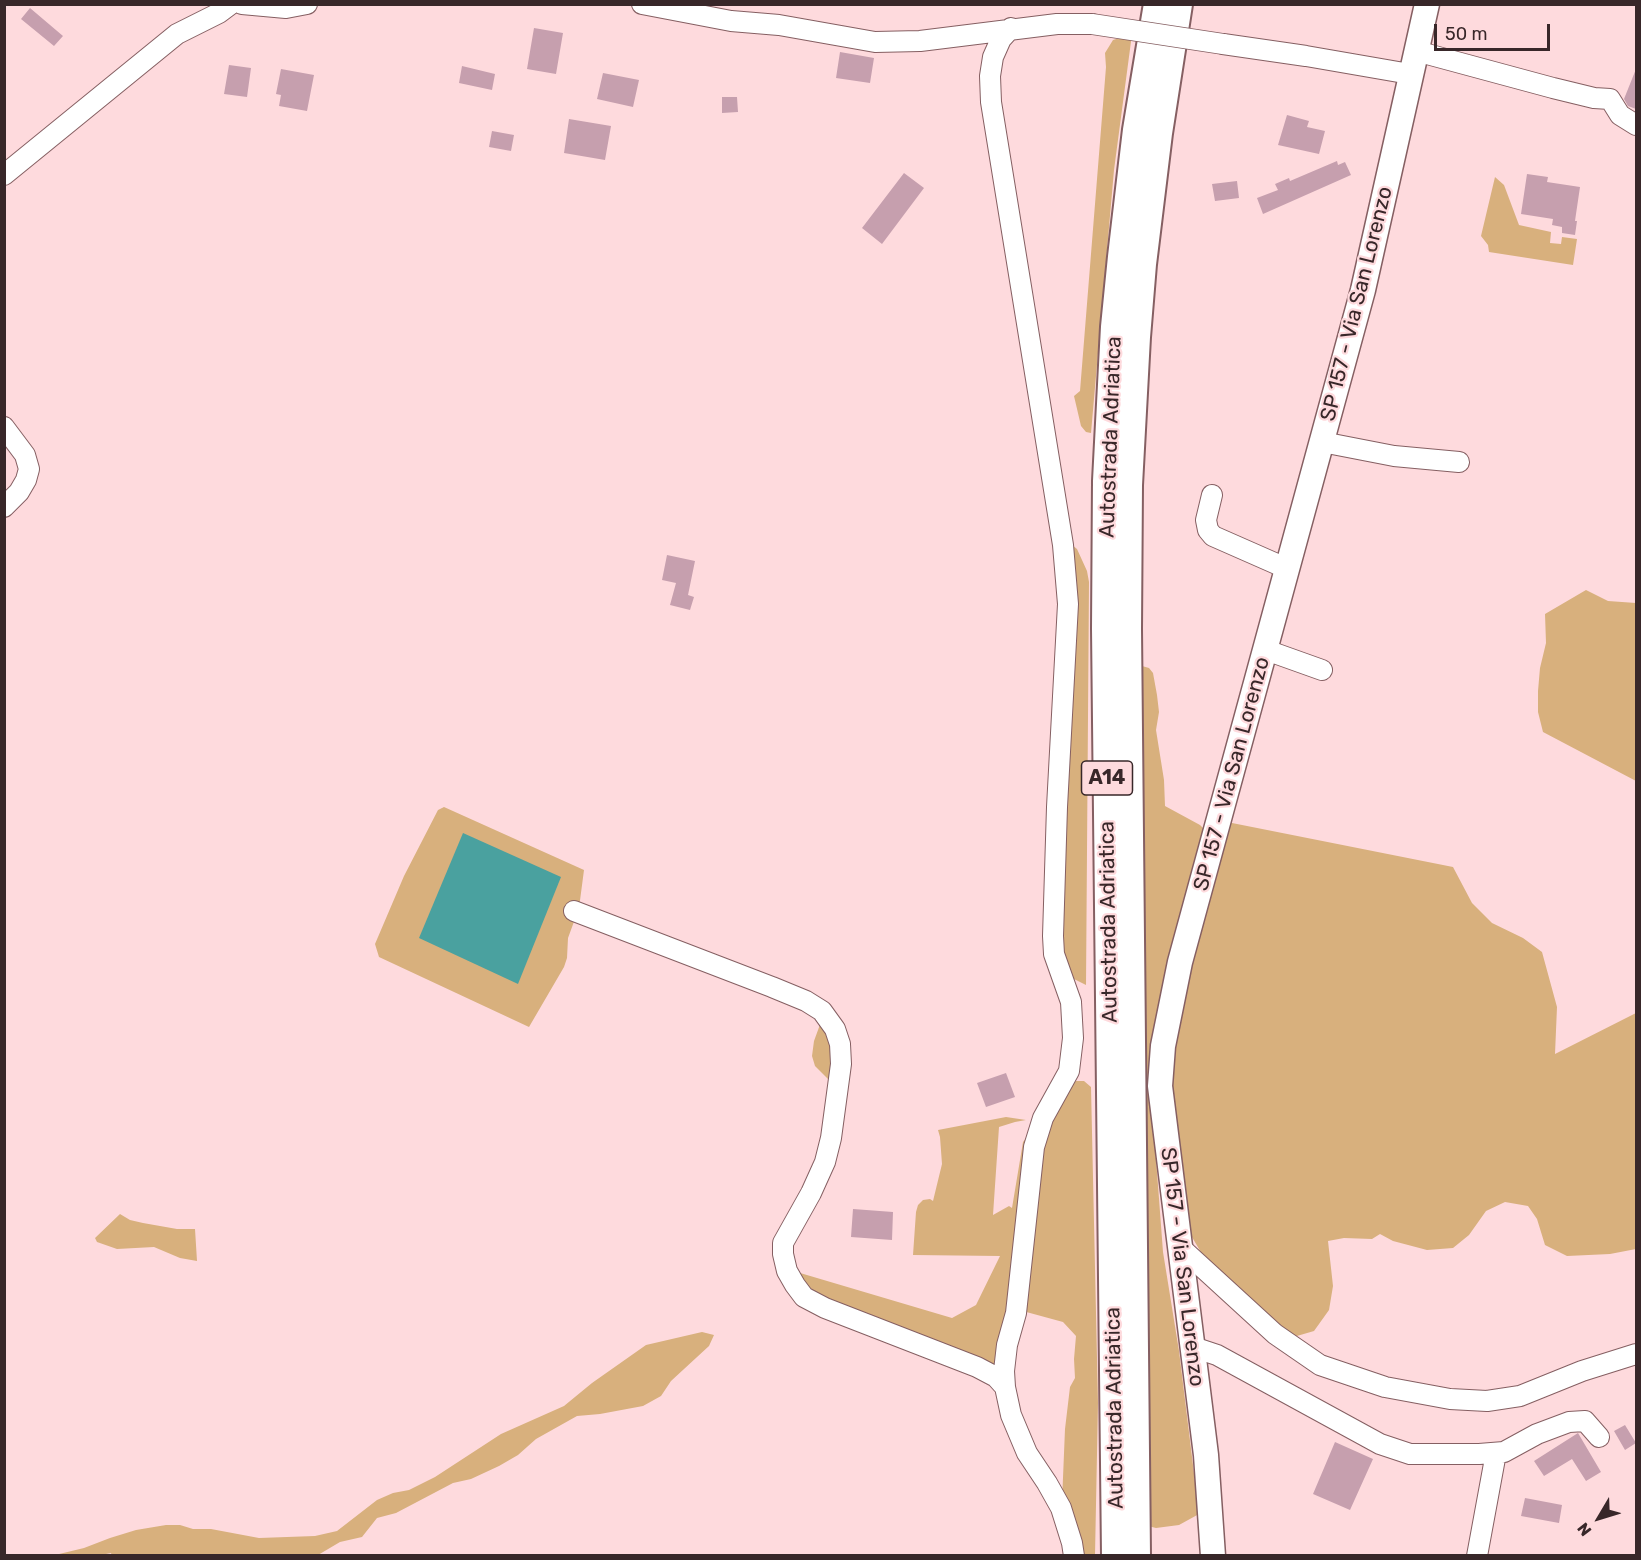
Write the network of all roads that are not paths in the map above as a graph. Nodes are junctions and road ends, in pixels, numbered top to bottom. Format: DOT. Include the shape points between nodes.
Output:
graph roads {
  1 [pos="231,4"];
  2 [pos="242,4"];
  3 [pos="307,4"];
  4 [pos="642,4"];
  5 [pos="1158,4"];
  6 [pos="1179,4"];
  7 [pos="1427,4"];
  8 [pos="1011,28"];
  9 [pos="1416,51"];
  10 [pos="1410,74"];
  11 [pos="1636,125"];
  12 [pos="4,175"];
  13 [pos="4,427"];
  14 [pos="1323,442"];
  15 [pos="1459,462"];
  16 [pos="1212,495"];
  17 [pos="4,507"];
  18 [pos="1288,569"];
  19 [pos="1266,650"];
  20 [pos="1322,670"];
  21 [pos="574,910"];
  22 [pos="1180,1247"];
  23 [pos="1193,1347"];
  24 [pos="1636,1354"];
  25 [pos="1005,1387"];
  26 [pos="1599,1437"];
  27 [pos="1496,1453"];
  28 [pos="1074,1556"];
  29 [pos="1116,1556"];
  30 [pos="1136,1556"];
  31 [pos="1213,1556"];
  32 [pos="1477,1556"];
  1 -- 12 [label="street" via="177,34"];
  2 -- 3 [label="street" via="286,8"];
  4 -- 8 [label="street" via="875,42 920,41"];
  5 -- 29 [label="highway, Autostrada Adriatica / A14" via="1137,130 1122,257 1107,481"];
  6 -- 30 [label="highway, Autostrada Adriatica / A14" via="1145,242 1128,485"];
  7 -- 9 [label="main road, SP 157 - Via San Lorenzo"];
  8 -- 10 [label="street, bridge" via="1092,24"];
  8 -- 25 [label="street" via="993,57 991,102 1065,568 1068,604 1053,936 1054,954 1071,1002 1073,1038 1069,1071 1043,1118 1034,1147 1016,1313 1007,1345"];
  9 -- 10 [label="main road, SP 157 - Via San Lorenzo"];
  9 -- 11 [label="street" via="1563,91 1611,99 1620,115"];
  10 -- 14 [label="main road, SP 157 - Via San Lorenzo" via="1363,290"];
  13 -- 17 [label="street" via="25,455 29,469 19,492"];
  14 -- 15 [label="street" via="1394,456"];
  14 -- 18 [label="main road, SP 157 - Via San Lorenzo"];
  16 -- 18 [label="street" via="1206,520 1213,536"];
  18 -- 19 [label="main road, SP 157 - Via San Lorenzo"];
  19 -- 20 [label="street"];
  19 -- 22 [label="main road, SP 157 - Via San Lorenzo" via="1180,962 1163,1046 1160,1086"];
  21 -- 25 [label="street" via="772,987 822,1011 835,1029 841,1064 825,1162 783,1243 791,1278 804,1297 825,1308 977,1367"];
  22 -- 23 [label="main road, SP 157 - Via San Lorenzo"];
  22 -- 24 [label="street" via="1275,1334 1320,1365 1385,1387 1450,1399 1487,1401 1520,1396"];
  23 -- 27 [label="street" via="1217,1354 1380,1444 1400,1451"];
  23 -- 31 [label="main road, SP 157 - Via San Lorenzo"];
  25 -- 28 [label="street" via="1011,1415 1027,1453 1061,1508"];
  26 -- 27 [label="street" via="1585,1421 1569,1422"];
  27 -- 32 [label="street"];
}
